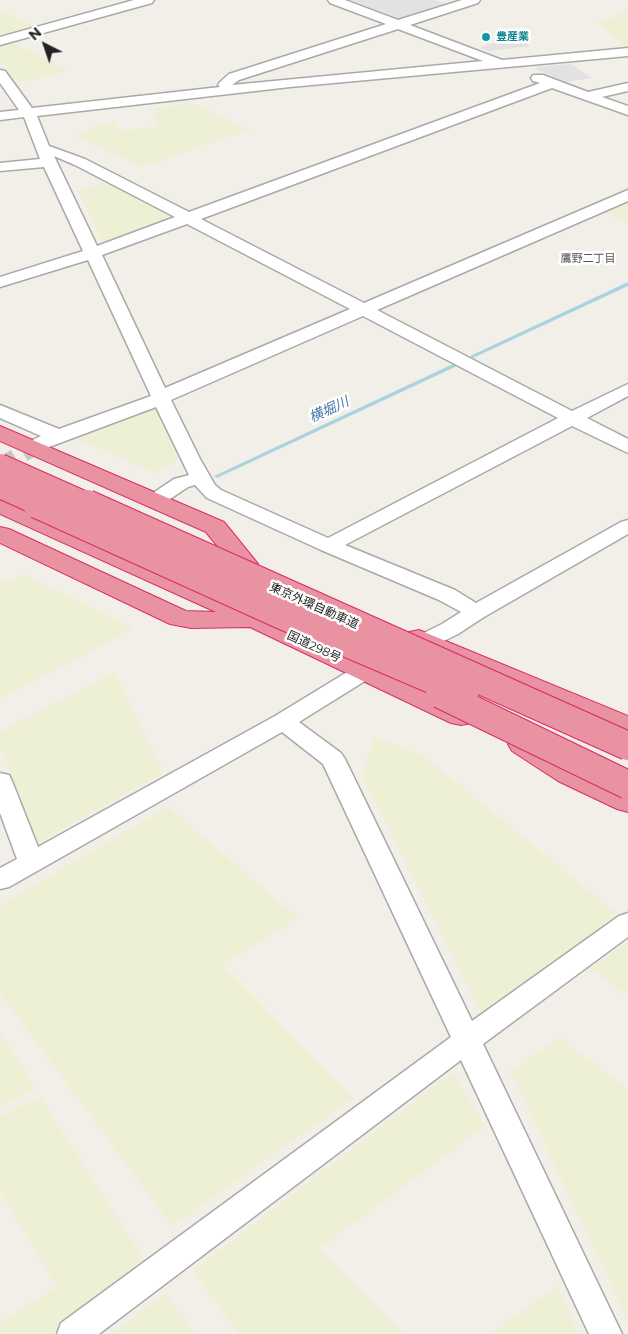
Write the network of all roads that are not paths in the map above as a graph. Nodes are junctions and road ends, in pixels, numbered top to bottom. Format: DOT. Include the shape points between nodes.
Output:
graph roads {
  1 [pos="148,0"];
  2 [pos="334,0"];
  3 [pos="474,0"];
  4 [pos="398,24"];
  5 [pos="0,42"];
  6 [pos="628,52"];
  7 [pos="502,64"];
  8 [pos="0,74"];
  9 [pos="552,83"];
  10 [pos="628,87"];
  11 [pos="223,91"];
  12 [pos="587,96"];
  13 [pos="628,111"];
  14 [pos="29,113"];
  15 [pos="0,116"];
  16 [pos="47,156"];
  17 [pos="0,167"];
  18 [pos="628,195"];
  19 [pos="188,219"];
  20 [pos="93,253"];
  21 [pos="0,282"];
  22 [pos="363,309"];
  23 [pos="628,389"];
  24 [pos="162,397"];
  25 [pos="0,411"];
  26 [pos="573,419"];
  27 [pos="0,433"];
  28 [pos="58,436"];
  29 [pos="628,447"];
  30 [pos="33,448"];
  31 [pos="0,457"];
  32 [pos="0,465"];
  33 [pos="200,478"];
  34 [pos="0,487"];
  35 [pos="154,501"];
  36 [pos="0,505"];
  37 [pos="628,526"];
  38 [pos="0,534"];
  39 [pos="328,546"];
  40 [pos="244,564"];
  41 [pos="476,612"];
  42 [pos="270,617"];
  43 [pos="426,641"];
  44 [pos="365,671"];
  45 [pos="560,698"];
  46 [pos="628,710"];
  47 [pos="283,721"];
  48 [pos="628,727"];
  49 [pos="522,744"];
  50 [pos="628,746"];
  51 [pos="628,765"];
  52 [pos="0,781"];
  53 [pos="628,786"];
  54 [pos="628,802"];
  55 [pos="31,862"];
  56 [pos="0,880"];
  57 [pos="628,923"];
  58 [pos="467,1040"];
  59 [pos="73,1334"];
  60 [pos="606,1334"];
  1 -- 5 [label="street"];
  2 -- 4 [label="street"];
  3 -- 4 [label="street"];
  4 -- 7 [label="street"];
  4 -- 11 [label="street" via="234,77"];
  6 -- 7 [label="street"];
  7 -- 9 [label="street"];
  7 -- 11 [label="street"];
  8 -- 14 [label="street"];
  9 -- 12 [label="street"];
  9 -- 19 [label="street"];
  10 -- 12 [label="street"];
  11 -- 14 [label="street"];
  12 -- 13 [label="street"];
  14 -- 15 [label="street"];
  14 -- 16 [label="street"];
  16 -- 17 [label="street"];
  16 -- 19 [label="street" via="65,155"];
  16 -- 20 [label="street"];
  18 -- 22 [label="street"];
  19 -- 20 [label="street"];
  19 -- 22 [label="street"];
  20 -- 21 [label="street"];
  20 -- 24 [label="street"];
  22 -- 24 [label="street"];
  22 -- 26 [label="street"];
  23 -- 26 [label="street"];
  24 -- 28 [label="street"];
  24 -- 33 [label="street"];
  25 -- 28 [label="street"];
  26 -- 29 [label="street"];
  26 -- 39 [label="street"];
  27 -- 30 [label="highway"];
  28 -- 30 [label="street"];
  30 -- 35 [label="highway"];
  31 -- 40 [label="highway"];
  32 -- 50 [label="highway, 東京外環自動車道, bridge"];
  33 -- 35 [label="street" via="181,483"];
  33 -- 39 [label="street" via="214,494"];
  34 -- 42 [label="highway, 東京外環自動車道, bridge"];
  35 -- 40 [label="highway" via="215,527"];
  36 -- 42 [label="highway, 国道298号" via="150,574"];
  37 -- 41 [label="street"];
  38 -- 42 [label="highway" via="179,618"];
  39 -- 41 [label="street" via="447,595"];
  40 -- 43 [label="highway"];
  41 -- 43 [label="street"];
  42 -- 44 [label="highway, 国道298号"];
  42 -- 51 [label="highway, 東京外環自動車道, bridge"];
  42 -- 53 [label="highway, bridge"];
  43 -- 44 [label="street"];
  43 -- 45 [label="highway"];
  44 -- 47 [label="street"];
  44 -- 49 [label="highway, 国道298号"];
  45 -- 46 [label="highway" via="604,700"];
  45 -- 48 [label="highway"];
  47 -- 55 [label="street"];
  47 -- 58 [label="street" via="333,760"];
  49 -- 53 [label="highway, 国道298号"];
  49 -- 54 [label="highway" via="568,774"];
  52 -- 55 [label="street"];
  55 -- 56 [label="street"];
  57 -- 58 [label="street"];
  58 -- 59 [label="street"];
  58 -- 60 [label="street"];
}
